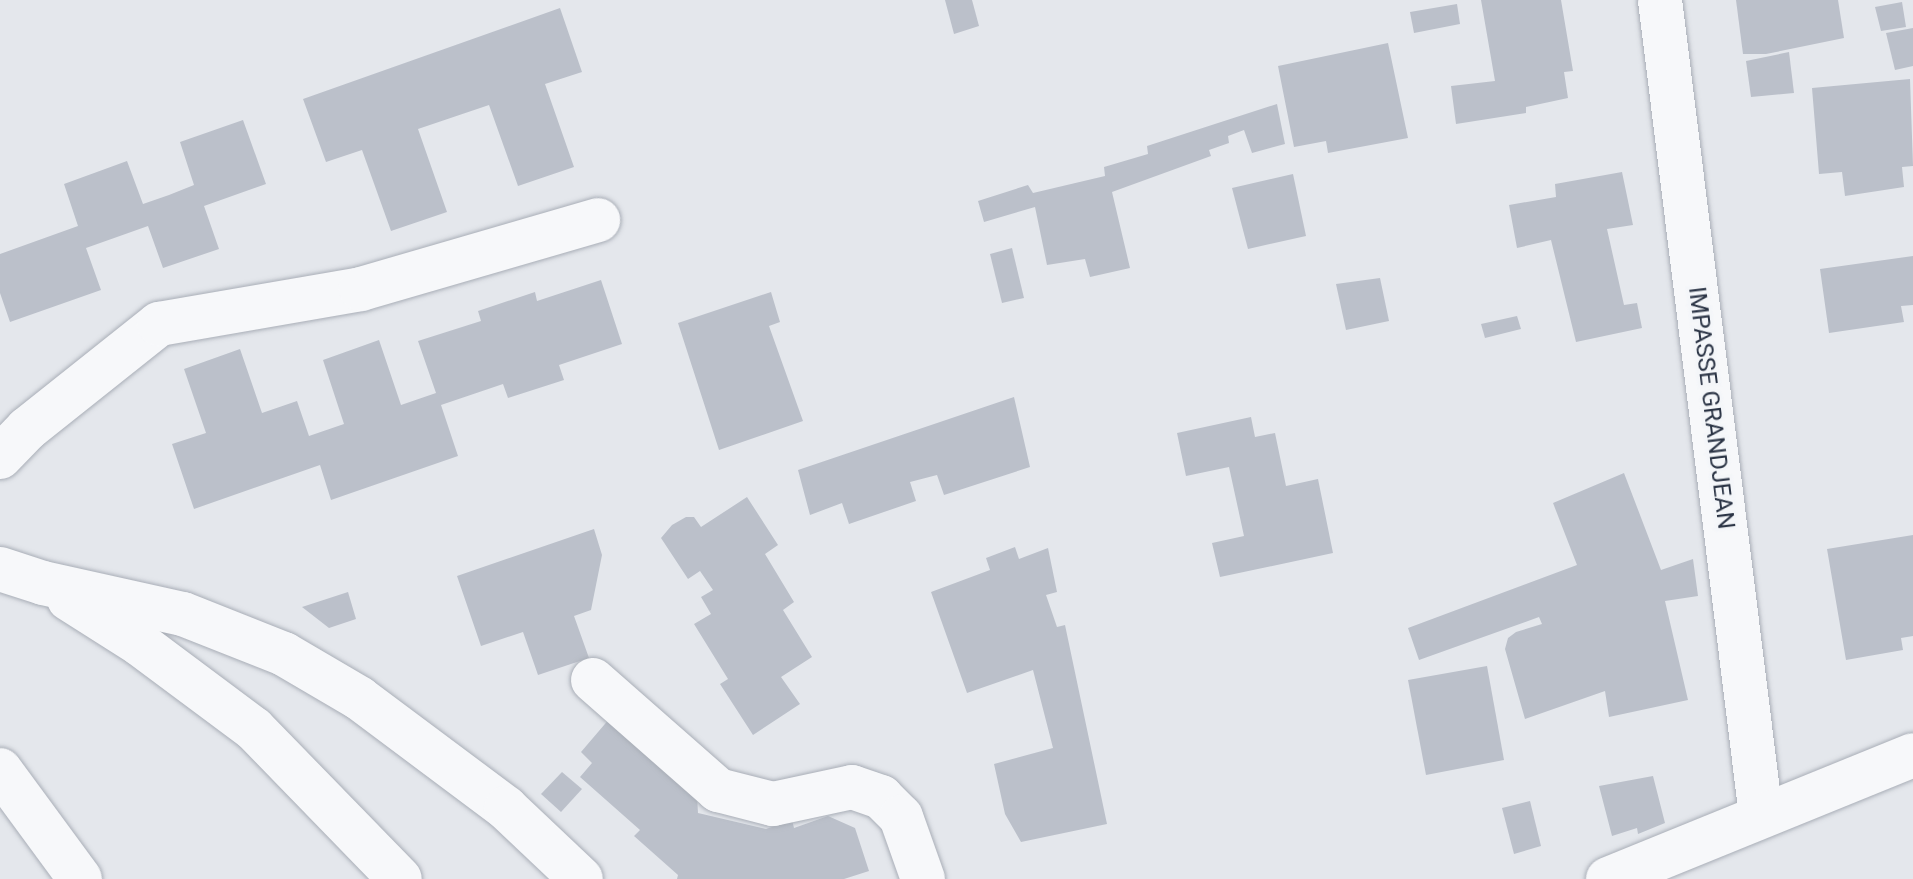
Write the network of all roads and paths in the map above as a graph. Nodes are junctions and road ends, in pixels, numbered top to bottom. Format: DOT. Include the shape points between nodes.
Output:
graph roads {
  1 [pos="1660,0"];
  2 [pos="598,220"];
  3 [pos="0,457"];
  4 [pos="0,569"];
  5 [pos="43,583"];
  6 [pos="593,680"];
  7 [pos="1913,755"];
  8 [pos="0,770"];
  9 [pos="1761,816"];
  10 [pos="80,879"];
  11 [pos="400,879"];
  12 [pos="581,879"];
  13 [pos="923,879"];
  14 [pos="1608,879"];
  1 -- 9 [label="street, IMPASSE GRANDJEAN"];
  2 -- 3 [label="street" via="361,289 159,324 27,429"];
  4 -- 5 [label="street"];
  5 -- 11 [label="street" via="140,644 254,729"];
  5 -- 12 [label="street" via="183,614 284,654 359,698 506,808"];
  6 -- 13 [label="street" via="718,790 773,804 852,787 881,797 901,817"];
  7 -- 9 [label="street"];
  8 -- 10 [label="street"];
  9 -- 14 [label="street"];
}
